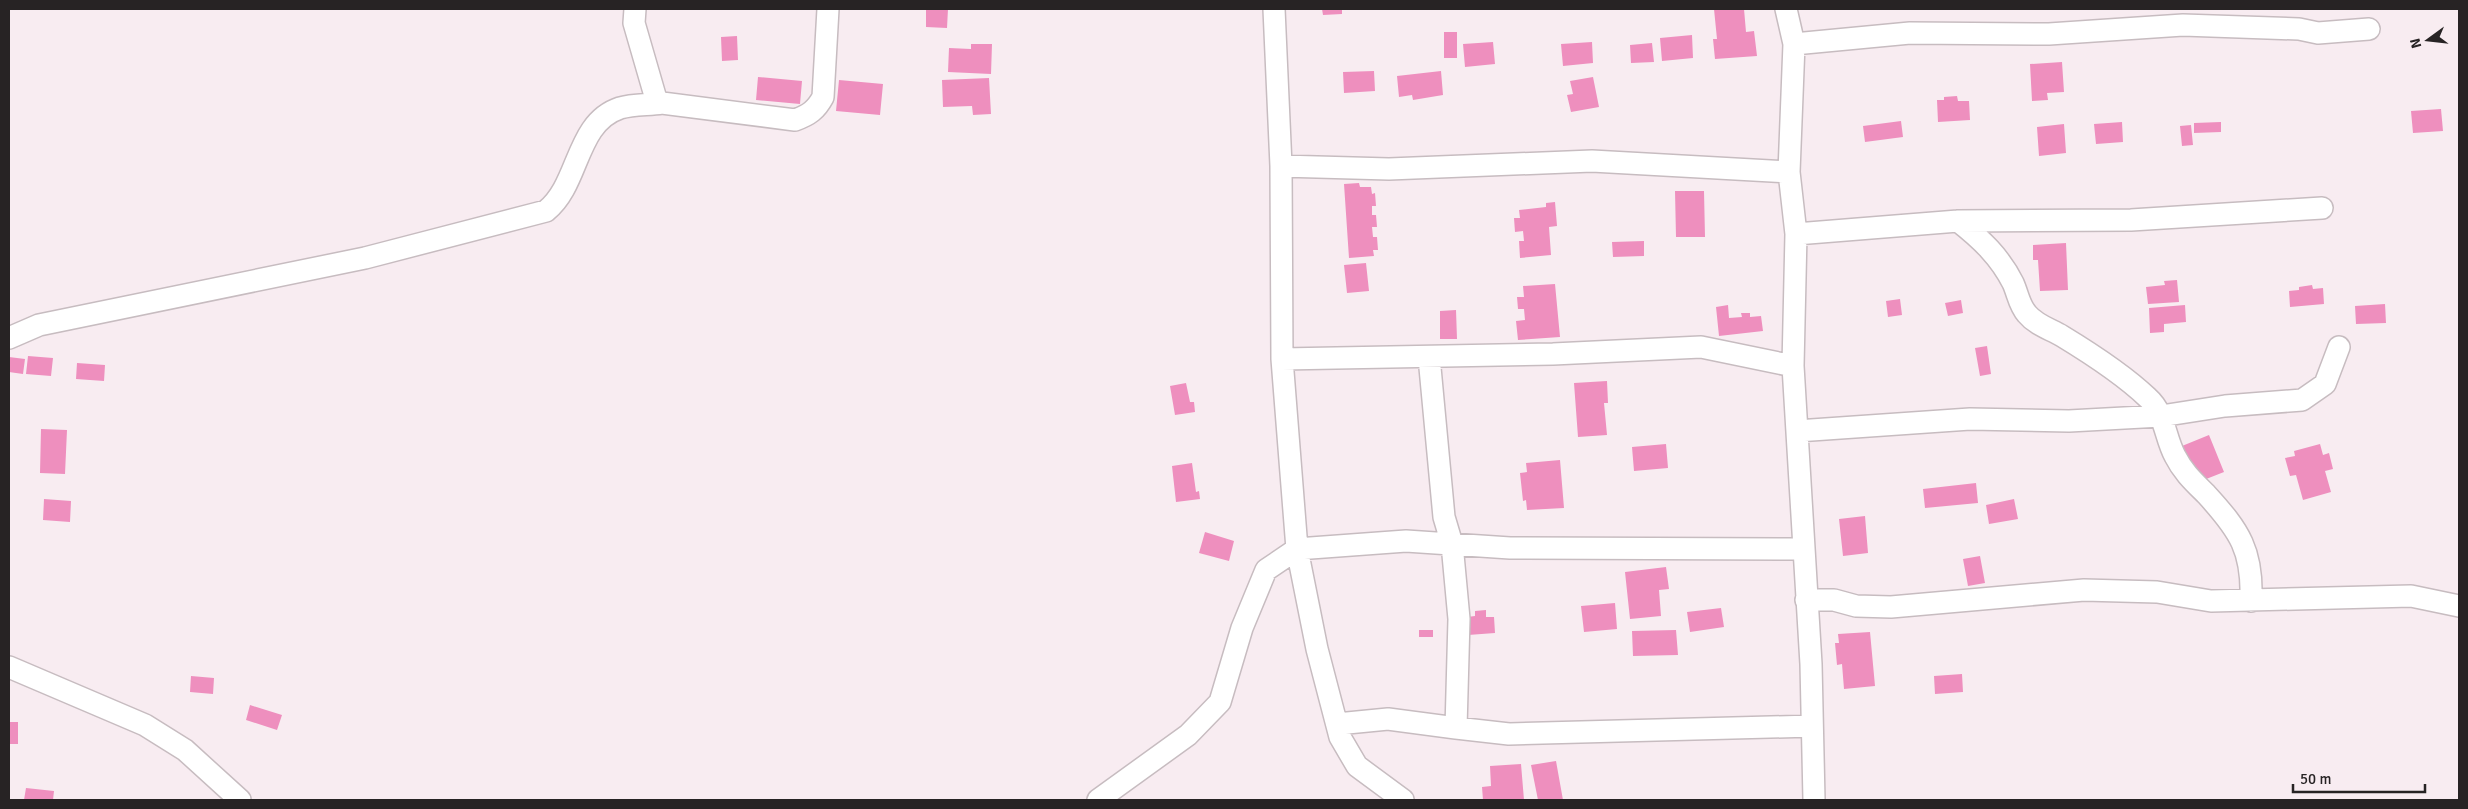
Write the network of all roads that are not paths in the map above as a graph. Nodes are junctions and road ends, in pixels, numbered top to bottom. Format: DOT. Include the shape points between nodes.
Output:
graph roads {
  1 [pos="636,9"];
  2 [pos="828,9"];
  3 [pos="1274,9"];
  4 [pos="1786,9"];
  5 [pos="2369,29"];
  6 [pos="1794,44"];
  7 [pos="662,103"];
  8 [pos="1281,166"];
  9 [pos="1789,172"];
  10 [pos="2322,208"];
  11 [pos="1958,221"];
  12 [pos="1796,234"];
  13 [pos="9,338"];
  14 [pos="2340,348"];
  15 [pos="1429,357"];
  16 [pos="1282,359"];
  17 [pos="1793,366"];
  18 [pos="2161,416"];
  19 [pos="1797,431"];
  20 [pos="1452,544"];
  21 [pos="1803,548"];
  22 [pos="1297,549"];
  23 [pos="1806,600"];
  24 [pos="2251,602"];
  25 [pos="2459,606"];
  26 [pos="9,667"];
  27 [pos="1337,724"];
  28 [pos="1812,726"];
  29 [pos="1456,728"];
  30 [pos="240,800"];
  31 [pos="1098,800"];
  32 [pos="1403,800"];
  33 [pos="1814,800"];
  1 -- 7 [label="street" via="634,23 656,99"];
  2 -- 7 [label="street" via="823,97 817,108 806,116 795,120"];
  3 -- 8 [label="street"];
  4 -- 6 [label="street"];
  5 -- 6 [label="street" via="2318,33 2299,29 2183,25 2049,34 1910,33"];
  6 -- 9 [label="street"];
  7 -- 13 [label="street" via="620,108 597,123 561,195 546,211 364,258 39,325"];
  8 -- 9 [label="street" via="1389,170 1592,161"];
  8 -- 16 [label="street"];
  9 -- 12 [label="street"];
  10 -- 11 [label="street" via="2131,220"];
  11 -- 12 [label="street"];
  11 -- 18 [label="street" via="1989,246 2013,284 2027,315 2150,399"];
  12 -- 17 [label="street"];
  14 -- 18 [label="street" via="2325,384 2302,400 2225,406"];
  15 -- 16 [label="street"];
  15 -- 17 [label="street" via="1701,348"];
  15 -- 20 [label="street" via="1444,517"];
  16 -- 22 [label="street"];
  17 -- 19 [label="street"];
  18 -- 19 [label="street" via="2069,421 1970,419"];
  18 -- 24 [label="street" via="2174,455 2186,476 2218,508 2244,544 2250,564"];
  19 -- 21 [label="street"];
  20 -- 21 [label="street" via="1510,548"];
  20 -- 22 [label="street" via="1406,541"];
  20 -- 29 [label="street" via="1459,619"];
  21 -- 23 [label="street"];
  22 -- 27 [label="street" via="1317,649"];
  22 -- 31 [label="street" via="1266,570 1242,628 1220,702 1188,736"];
  23 -- 24 [label="street" via="1891,607 2084,590 2157,592 2211,601"];
  23 -- 28 [label="street"];
  24 -- 25 [label="street" via="2411,596"];
  26 -- 30 [label="street" via="145,725 186,750"];
  27 -- 29 [label="street" via="1388,719"];
  27 -- 32 [label="street" via="1340,737 1356,766"];
  28 -- 29 [label="street" via="1509,734"];
  28 -- 33 [label="street"];
}
